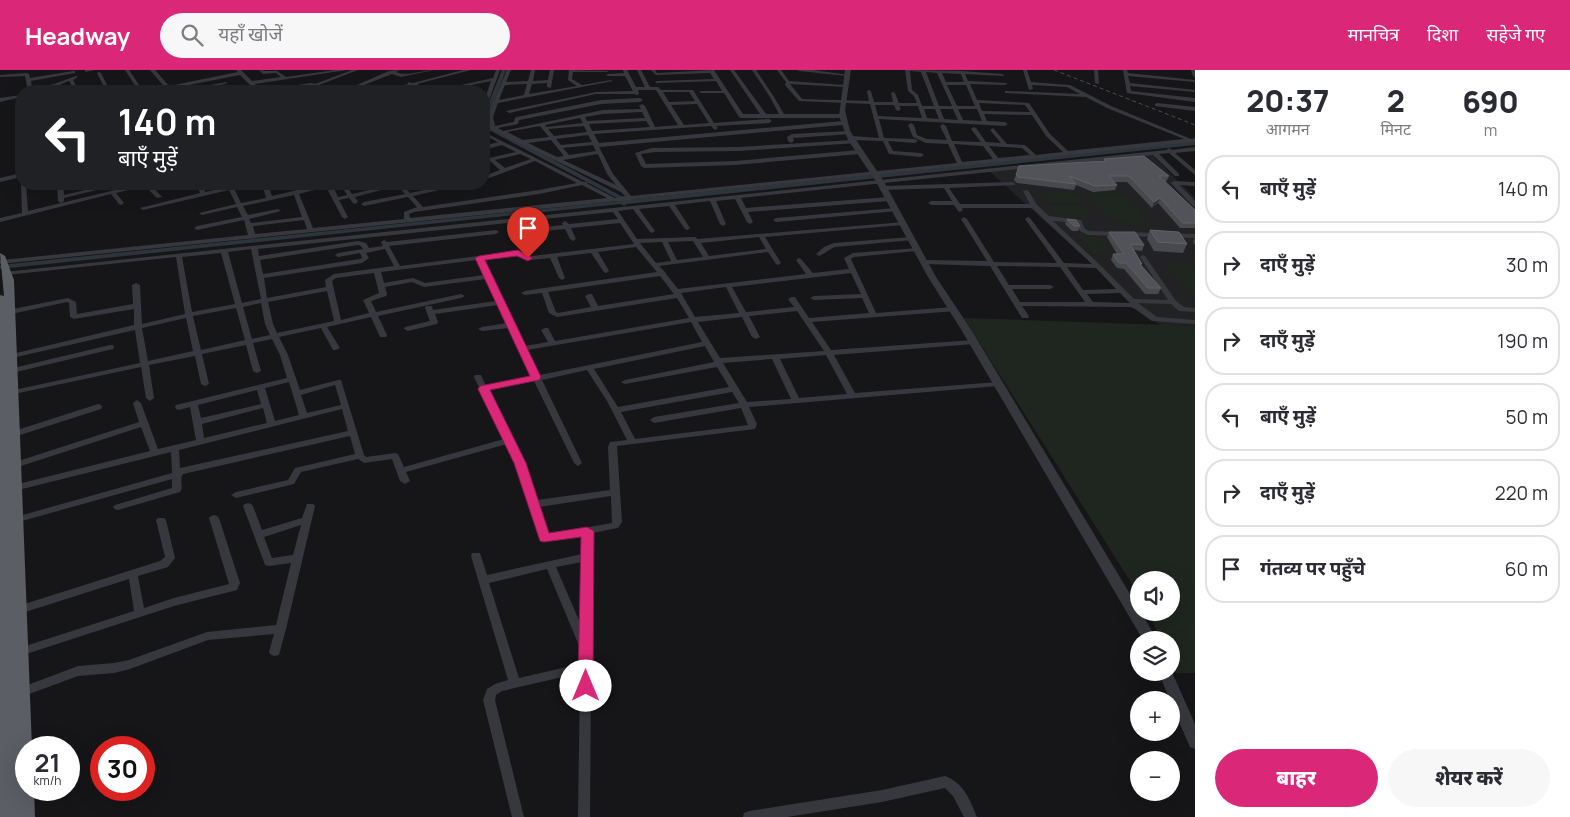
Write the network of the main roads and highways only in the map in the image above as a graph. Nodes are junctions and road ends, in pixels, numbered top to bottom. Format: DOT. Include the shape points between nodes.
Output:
graph roads {
  1 [pos="3,267"];
  2 [pos="0,298"];
  3 [pos="5,362"];
  4 [pos="5,394"];
  5 [pos="9,489"];
  6 [pos="7,817"];
  7 [pos="25,817"];
  1 -- 3 [label="highway" via="11,312"];
  2 -- 3 [label="highway"];
  3 -- 4 [label="highway"];
  4 -- 5 [label="highway"];
  4 -- 5 [label="highway" via="14,434 15,465"];
  5 -- 6 [label="highway"];
  5 -- 7 [label="highway" via="15,520"];
}
